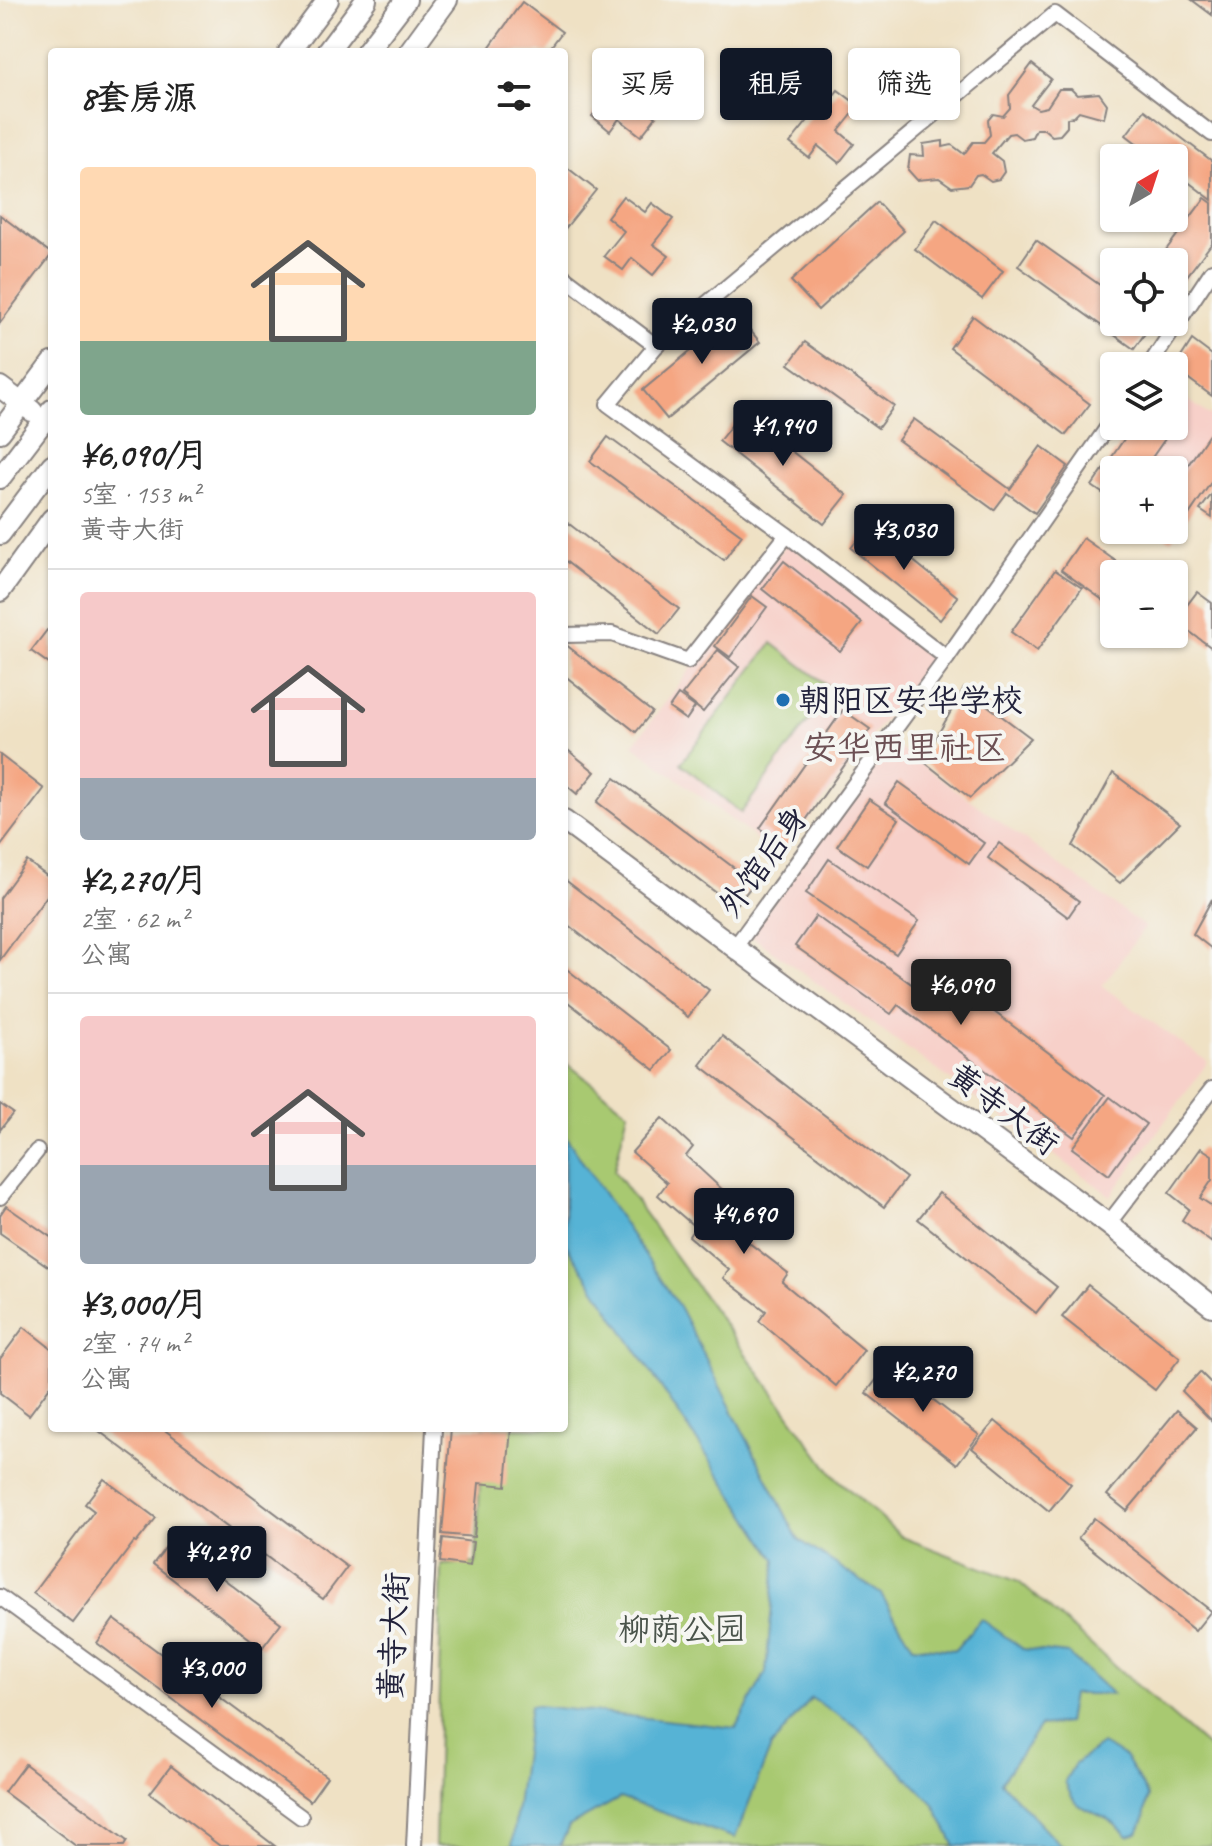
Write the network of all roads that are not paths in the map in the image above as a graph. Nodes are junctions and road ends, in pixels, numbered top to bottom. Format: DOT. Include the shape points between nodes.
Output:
graph roads {
  1 [pos="328,0"];
  2 [pos="366,0"];
  3 [pos="406,0"];
  4 [pos="447,0"];
  5 [pos="292,48"];
  6 [pos="330,48"];
  7 [pos="369,48"];
  8 [pos="412,48"];
  9 [pos="1212,134"];
  10 [pos="1212,271"];
  11 [pos="568,280"];
  12 [pos="656,346"];
  13 [pos="1158,352"];
  14 [pos="48,368"];
  15 [pos="0,387"];
  16 [pos="21,403"];
  17 [pos="48,418"];
  18 [pos="48,420"];
  19 [pos="0,432"];
  20 [pos="1100,438"];
  21 [pos="48,470"];
  22 [pos="0,478"];
  23 [pos="48,525"];
  24 [pos="0,534"];
  25 [pos="787,535"];
  26 [pos="0,591"];
  27 [pos="568,635"];
  28 [pos="947,658"];
  29 [pos="568,824"];
  30 [pos="735,947"];
  31 [pos="1212,1089"];
  32 [pos="37,1151"];
  33 [pos="0,1197"];
  34 [pos="1108,1224"];
  35 [pos="1212,1306"];
  36 [pos="434,1432"];
  37 [pos="0,1597"];
  38 [pos="301,1817"];
  39 [pos="414,1846"];
  1 -- 5 [label="street"];
  2 -- 6 [label="street"];
  3 -- 7 [label="street"];
  4 -- 8 [label="street"];
  9 -- 12 [label="street" via="1055,14"];
  10 -- 13 [label="street"];
  11 -- 12 [label="street"];
  12 -- 25 [label="street" via="608,404"];
  14 -- 16 [label="street"];
  15 -- 16 [label="street"];
  16 -- 17 [label="street"];
  16 -- 19 [label="street"];
  18 -- 22 [label="street"];
  20 -- 28 [label="street, 外馆后身"];
  21 -- 24 [label="street"];
  23 -- 26 [label="street"];
  25 -- 27 [label="street" via="688,661 612,634"];
  25 -- 28 [label="street"];
  28 -- 30 [label="street, 外馆后身"];
  29 -- 30 [label="street, 黄寺大街"];
  30 -- 34 [label="street, 黄寺大街"];
  31 -- 34 [label="street"];
  32 -- 33 [label="street"];
  34 -- 35 [label="street, 黄寺大街"];
  36 -- 39 [label="street, 黄寺大街"];
  37 -- 38 [label="street"];
}
